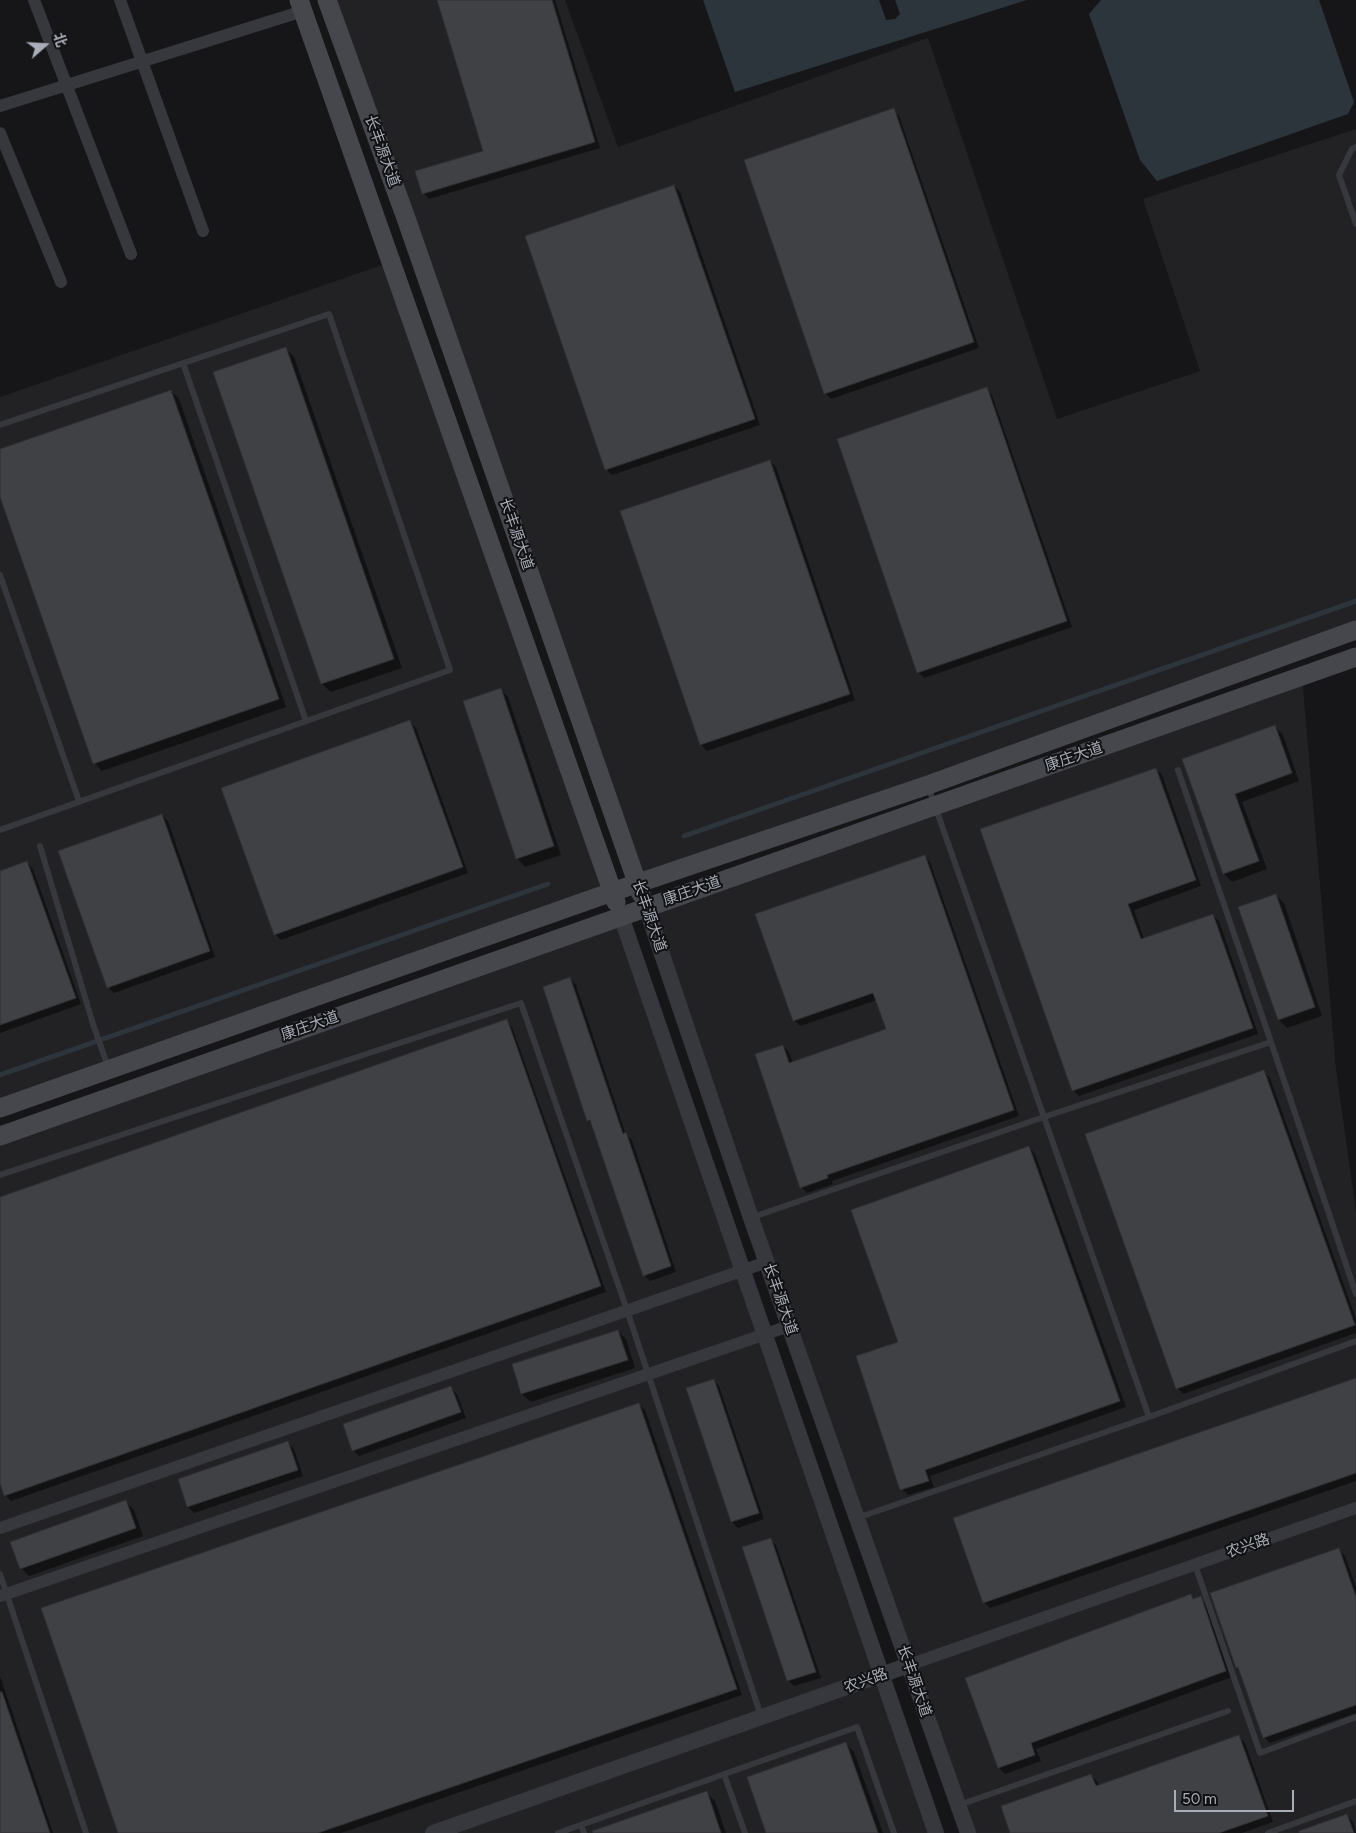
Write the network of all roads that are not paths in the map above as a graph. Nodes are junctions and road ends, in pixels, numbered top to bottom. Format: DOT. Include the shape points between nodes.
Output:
graph roads {
  1 [pos="34,0"];
  2 [pos="120,0"];
  3 [pos="327,0"];
  4 [pos="301,5"];
  5 [pos="142,61"];
  6 [pos="67,85"];
  7 [pos="0,106"];
  8 [pos="0,133"];
  9 [pos="1356,147"];
  10 [pos="1356,224"];
  11 [pos="203,230"];
  12 [pos="131,254"];
  13 [pos="61,282"];
  14 [pos="183,363"];
  15 [pos="0,425"];
  16 [pos="0,575"];
  17 [pos="1356,630"];
  18 [pos="1356,658"];
  19 [pos="306,721"];
  20 [pos="1178,770"];
  21 [pos="928,785"];
  22 [pos="80,801"];
  23 [pos="935,806"];
  24 [pos="0,830"];
  25 [pos="40,846"];
  26 [pos="638,883"];
  27 [pos="612,892"];
  28 [pos="646,907"];
  29 [pos="621,916"];
  30 [pos="1271,1042"];
  31 [pos="109,1069"];
  32 [pos="0,1108"];
  33 [pos="1044,1117"];
  34 [pos="0,1136"];
  35 [pos="0,1175"];
  36 [pos="751,1218"];
  37 [pos="767,1262"];
  38 [pos="743,1270"];
  39 [pos="1356,1294"];
  40 [pos="627,1310"];
  41 [pos="789,1326"];
  42 [pos="765,1334"];
  43 [pos="1356,1341"];
  44 [pos="648,1374"];
  45 [pos="1149,1417"];
  46 [pos="1356,1508"];
  47 [pos="857,1518"];
  48 [pos="0,1528"];
  49 [pos="1194,1565"];
  50 [pos="0,1574"];
  51 [pos="3,1595"];
  52 [pos="909,1665"];
  53 [pos="882,1675"];
  54 [pos="1228,1711"];
  55 [pos="762,1718"];
  56 [pos="1356,1718"];
  57 [pos="724,1774"];
  58 [pos="1356,1802"];
  59 [pos="958,1805"];
  60 [pos="582,1825"];
  61 [pos="86,1833"];
  62 [pos="433,1833"];
  63 [pos="558,1833"];
  64 [pos="584,1833"];
  65 [pos="744,1833"];
  66 [pos="894,1833"];
  67 [pos="936,1833"];
  68 [pos="968,1833"];
  69 [pos="1268,1833"];
  1 -- 6 [label="street"];
  2 -- 5 [label="street"];
  3 -- 26 [label="main road, 长丰源大道"];
  4 -- 5 [label="street"];
  4 -- 27 [label="main road, 长丰源大道"];
  5 -- 6 [label="street"];
  5 -- 11 [label="street"];
  6 -- 7 [label="street"];
  6 -- 12 [label="street"];
  8 -- 13 [label="street"];
  9 -- 10 [label="lane" via="1352,148 1339,175"];
  14 -- 15 [label="lane"];
  14 -- 19 [label="lane"];
  14 -- 19 [label="lane" via="329,314 450,670"];
  16 -- 22 [label="lane"];
  17 -- 21 [label="main road, 康庄大道"];
  18 -- 23 [label="main road, 康庄大道"];
  19 -- 22 [label="lane"];
  20 -- 30 [label="lane"];
  21 -- 23 [label="lane"];
  21 -- 26 [label="main road, 康庄大道"];
  22 -- 24 [label="lane"];
  23 -- 28 [label="main road, 康庄大道"];
  23 -- 33 [label="lane"];
  25 -- 31 [label="lane"];
  26 -- 27 [label="main road, 康庄大道"];
  26 -- 28 [label="main road, 长丰源大道"];
  27 -- 29 [label="main road, 长丰源大道"];
  27 -- 31 [label="main road, 康庄大道"];
  28 -- 29 [label="main road, 康庄大道"];
  28 -- 36 [label="street, 长丰源大道"];
  29 -- 34 [label="main road, 康庄大道"];
  29 -- 38 [label="street, 长丰源大道"];
  30 -- 33 [label="lane"];
  30 -- 39 [label="lane"];
  31 -- 32 [label="main road, 康庄大道"];
  33 -- 36 [label="lane"];
  33 -- 45 [label="lane"];
  35 -- 40 [label="lane" via="521,1003"];
  36 -- 37 [label="street, 长丰源大道"];
  37 -- 38 [label="street"];
  37 -- 41 [label="street, 长丰源大道"];
  38 -- 40 [label="street"];
  38 -- 42 [label="street, 长丰源大道"];
  40 -- 44 [label="lane"];
  40 -- 48 [label="street"];
  41 -- 42 [label="street"];
  41 -- 47 [label="street, 长丰源大道"];
  42 -- 44 [label="street"];
  42 -- 53 [label="street, 长丰源大道"];
  43 -- 45 [label="lane"];
  44 -- 51 [label="street"];
  44 -- 55 [label="lane"];
  45 -- 47 [label="lane"];
  46 -- 49 [label="street, 农兴路"];
  47 -- 52 [label="street, 长丰源大道"];
  49 -- 52 [label="street, 农兴路"];
  49 -- 56 [label="lane" via="1260,1753"];
  50 -- 51 [label="lane"];
  51 -- 61 [label="lane"];
  52 -- 53 [label="street, 农兴路"];
  52 -- 59 [label="street, 长丰源大道"];
  53 -- 55 [label="street, 农兴路"];
  53 -- 67 [label="street, 长丰源大道"];
  54 -- 59 [label="lane"];
  55 -- 62 [label="street, 农兴路"];
  57 -- 60 [label="lane"];
  57 -- 65 [label="lane"];
  57 -- 66 [label="lane" via="857,1727"];
  58 -- 69 [label="lane"];
  59 -- 68 [label="street, 长丰源大道"];
  60 -- 63 [label="lane"];
  60 -- 64 [label="lane"];
}
